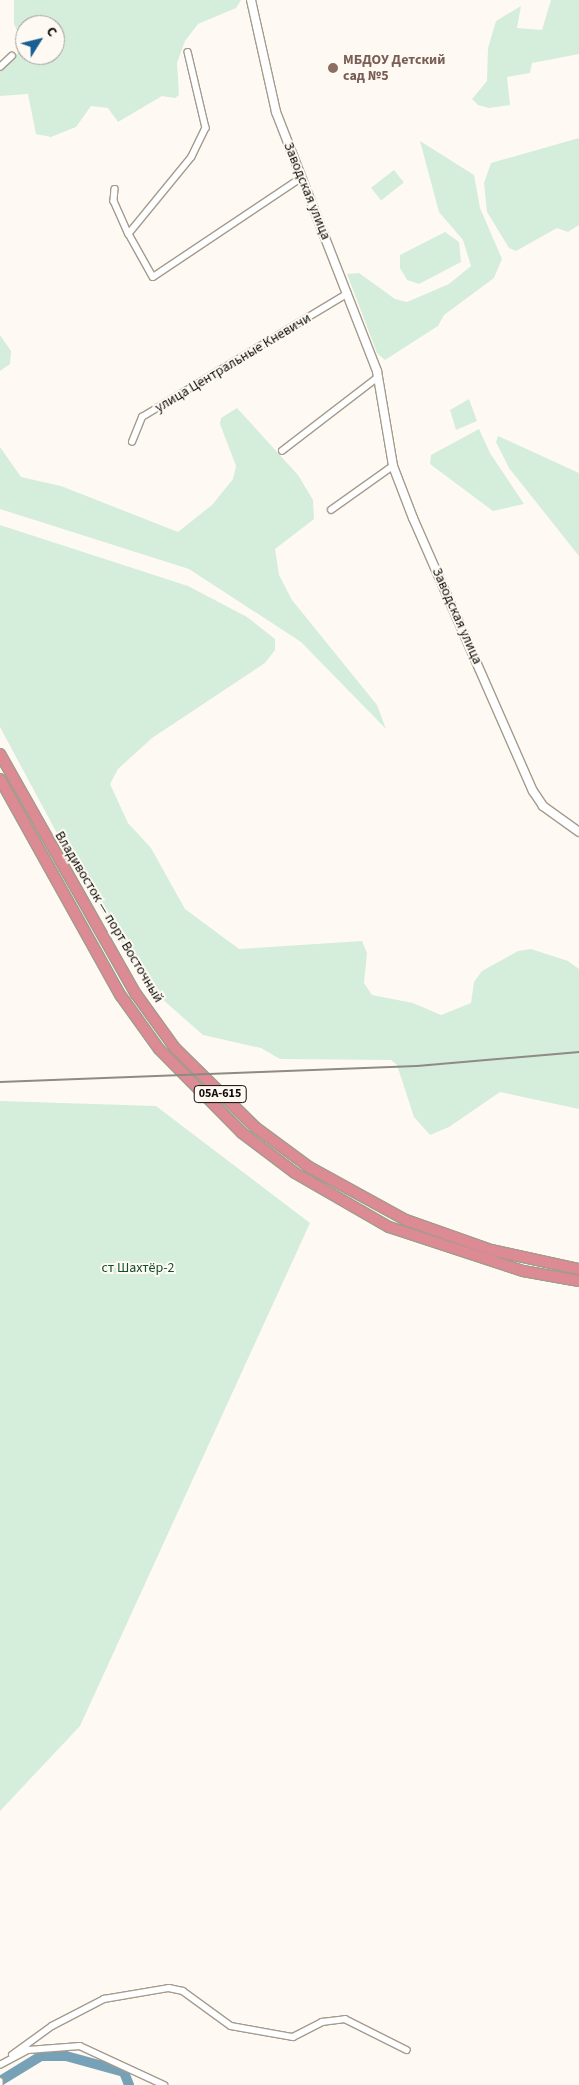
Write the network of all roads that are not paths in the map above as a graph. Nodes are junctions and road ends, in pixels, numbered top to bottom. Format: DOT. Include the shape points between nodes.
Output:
graph roads {
  1 [pos="251,0"];
  2 [pos="188,52"];
  3 [pos="12,56"];
  4 [pos="0,67"];
  5 [pos="301,178"];
  6 [pos="115,188"];
  7 [pos="129,234"];
  8 [pos="348,294"];
  9 [pos="378,377"];
  10 [pos="132,442"];
  11 [pos="282,451"];
  12 [pos="393,466"];
  13 [pos="331,510"];
  14 [pos="0,754"];
  15 [pos="0,779"];
  16 [pos="579,832"];
  17 [pos="579,1269"];
  18 [pos="579,1281"];
  19 [pos="407,2050"];
  20 [pos="12,2055"];
  21 [pos="0,2065"];
  22 [pos="164,2085"];
  1 -- 5 [label="street, Заводская улица" via="272,100"];
  2 -- 7 [label="street" via="206,128 192,157"];
  3 -- 4 [label="street"];
  5 -- 7 [label="street" via="153,277"];
  5 -- 8 [label="street, Заводская улица"];
  6 -- 7 [label="street" via="114,201"];
  8 -- 9 [label="street, Заводская улица"];
  8 -- 10 [label="street, улица Центральные Кневичи" via="142,417"];
  9 -- 11 [label="street"];
  9 -- 12 [label="street, Заводская улица"];
  12 -- 13 [label="street"];
  12 -- 16 [label="street, Заводская улица" via="533,791 543,806"];
  14 -- 17 [label="highway, Владивосток — порт Восточный / 05А-615" via="136,994 175,1048 255,1127 309,1167 406,1220 491,1250"];
  15 -- 18 [label="highway, Владивосток — порт Восточный / 05А-615" via="120,996 159,1049 242,1133 295,1173 389,1228 523,1271"];
  19 -- 20 [label="street" via="345,2019 322,2022 293,2037 231,2026 182,1991 169,1988 104,1999 65,2018"];
  20 -- 21 [label="street"];
  20 -- 22 [label="street" via="44,2047 80,2046"];
}
